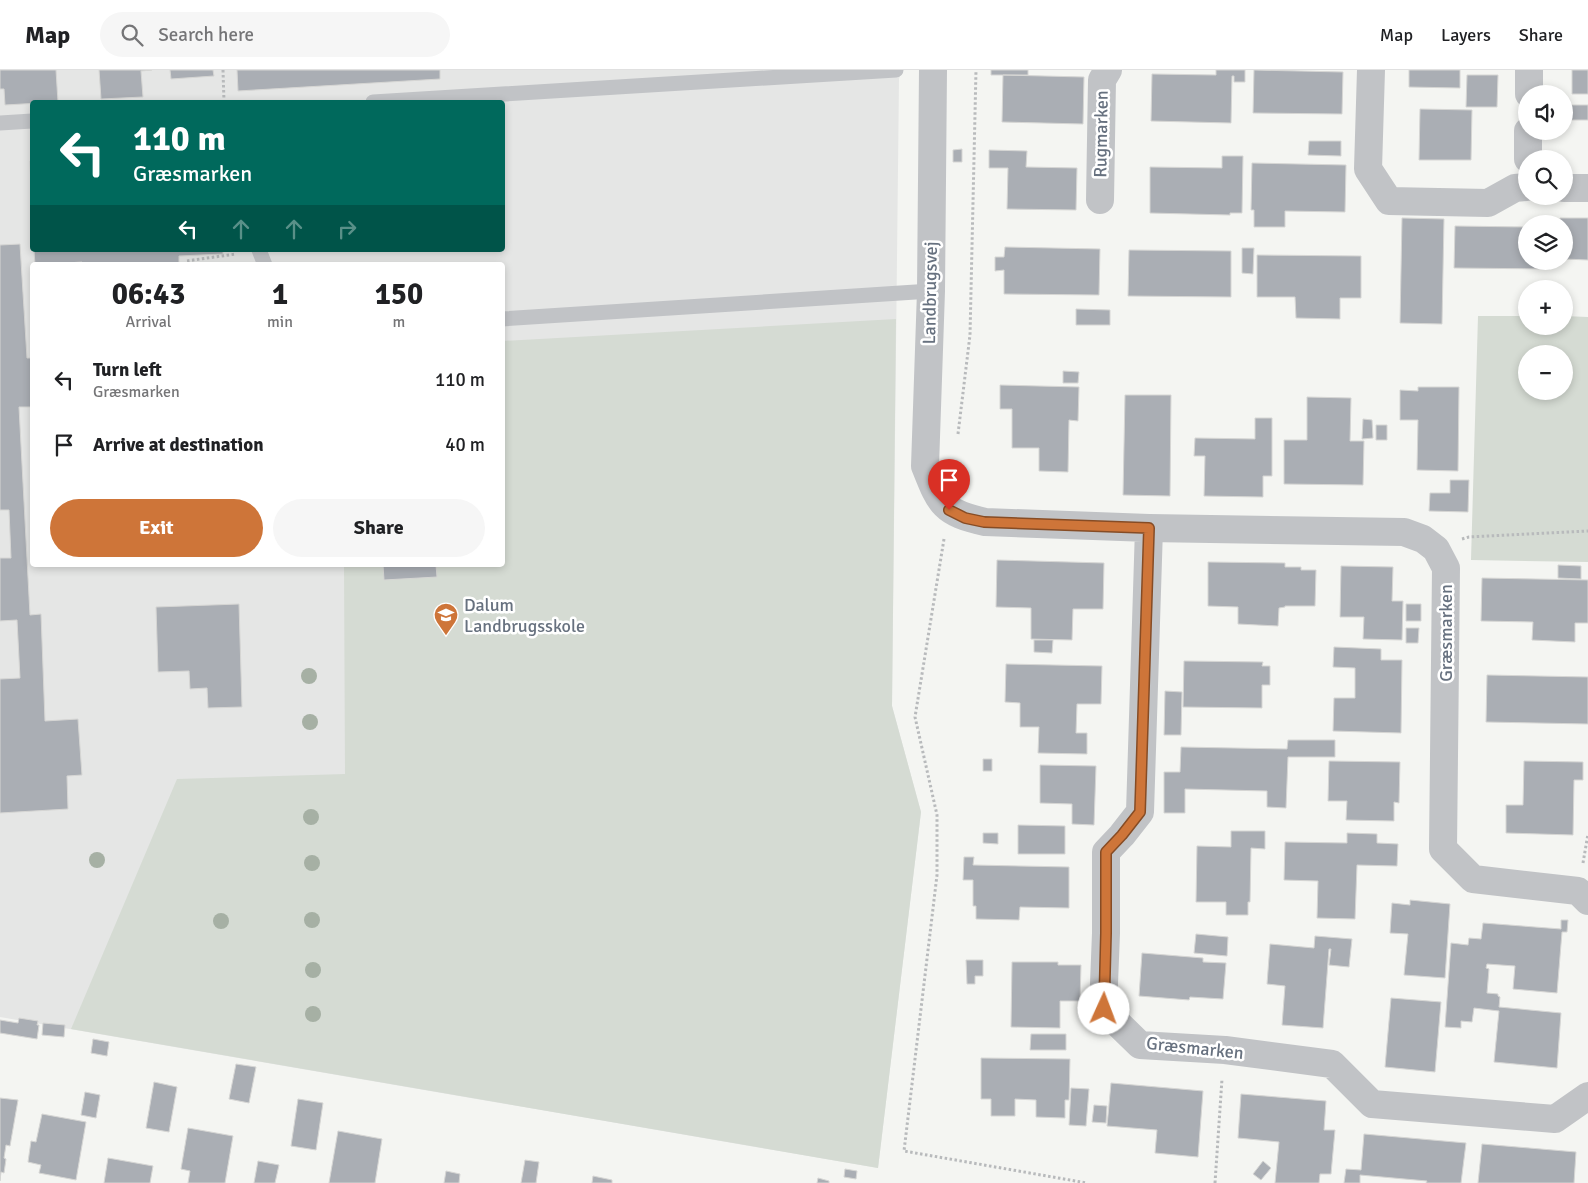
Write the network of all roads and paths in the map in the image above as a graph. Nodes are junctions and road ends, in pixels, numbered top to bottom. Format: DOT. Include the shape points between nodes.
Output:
graph roads {
  1 [pos="223,70"];
  2 [pos="896,70"];
  3 [pos="934,70"];
  4 [pos="976,70"];
  5 [pos="1108,70"];
  6 [pos="1371,70"];
  7 [pos="1529,70"];
  8 [pos="1529,85"];
  9 [pos="224,100"];
  10 [pos="406,100"];
  11 [pos="30,121"];
  12 [pos="0,123"];
  13 [pos="1518,188"];
  14 [pos="1573,188"];
  15 [pos="1588,188"];
  16 [pos="1100,200"];
  17 [pos="261,255"];
  18 [pos="186,262"];
  19 [pos="931,292"];
  20 [pos="505,318"];
  21 [pos="957,442"];
  22 [pos="949,510"];
  23 [pos="1149,528"];
  24 [pos="1588,531"];
  25 [pos="1436,549"];
  26 [pos="1588,901"];
  27 [pos="1224,1050"];
  28 [pos="1588,1096"];
  29 [pos="1087,1183"];
  30 [pos="1215,1183"];
  1 -- 9 [label="path"];
  2 -- 10 [label="lane"];
  3 -- 19 [label="street, Landbrugsvej"];
  4 -- 21 [label="path" via="970,335"];
  5 -- 16 [label="street, Rugmarken" via="1102,80"];
  6 -- 13 [label="street" via="1368,169 1389,201 1488,203"];
  7 -- 8 [label="street"];
  11 -- 12 [label="lane"];
  14 -- 15 [label="street"];
  17 -- 18 [label="path"];
  19 -- 20 [label="lane"];
  19 -- 22 [label="street, Landbrugsvej" via="925,466 935,492"];
  22 -- 23 [label="street" via="984,522"];
  22 -- 29 [label="path" via="915,717 937,814 937,875 904,1151"];
  23 -- 25 [label="street" via="1404,532 1423,539"];
  23 -- 27 [label="street, Græsmarken" via="1140,812 1106,852 1104,1009 1140,1045"];
  24 -- 25 [label="path" via="1469,537"];
  25 -- 26 [label="street, Græsmarken" via="1446,568 1444,849 1473,879 1578,892"];
  27 -- 28 [label="street, Græsmarken" via="1332,1064 1372,1104 1555,1119"];
  27 -- 30 [label="path"];
}
